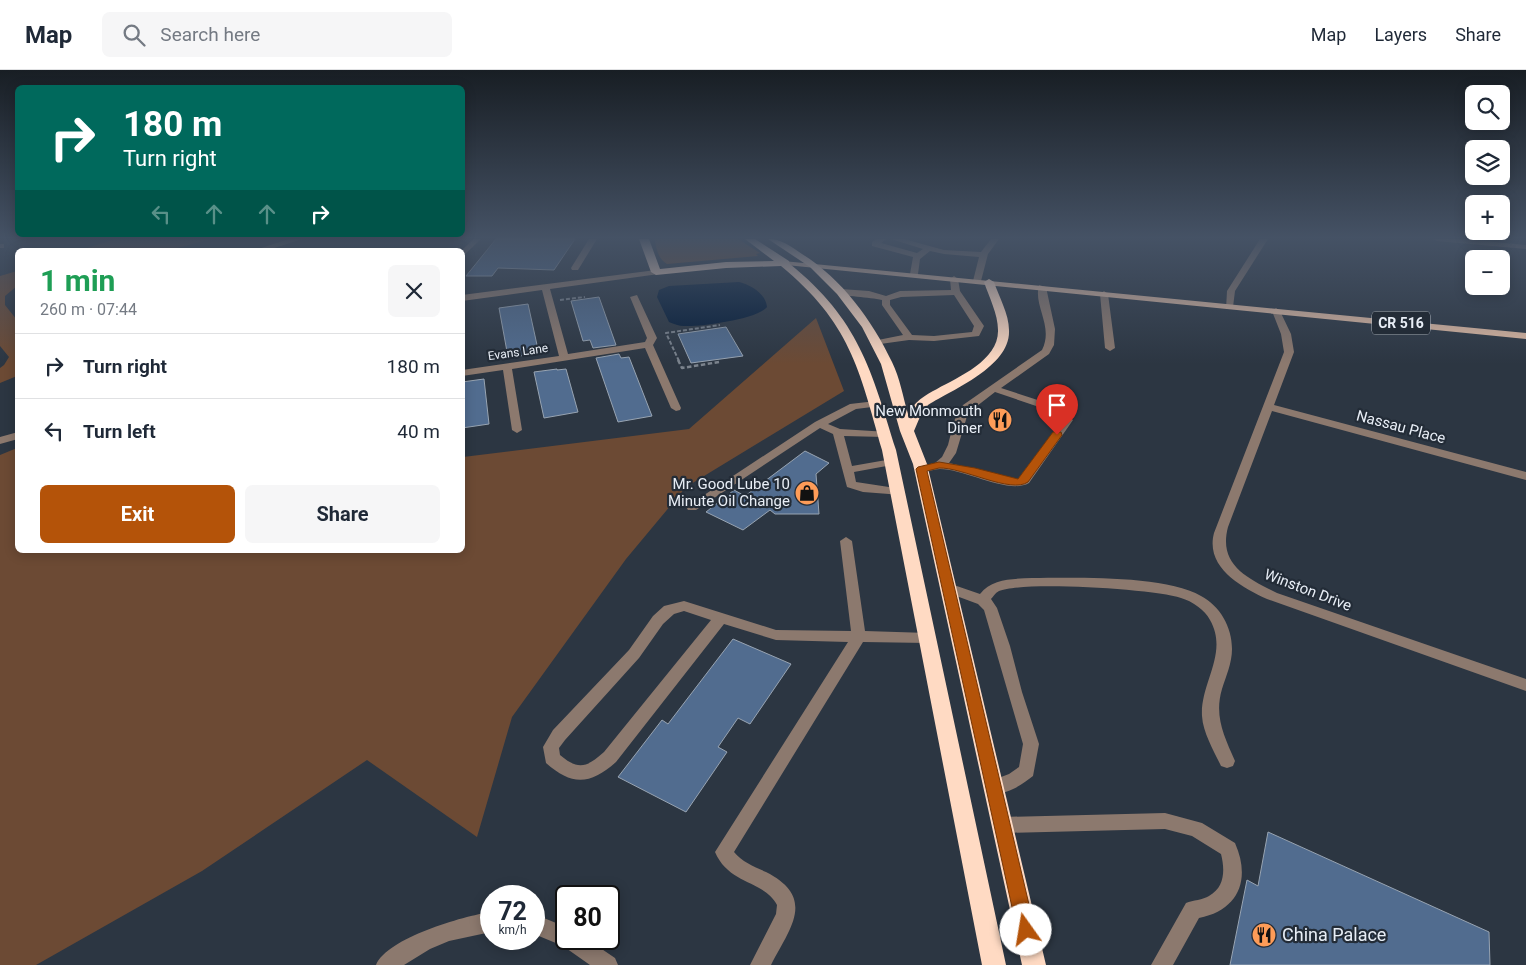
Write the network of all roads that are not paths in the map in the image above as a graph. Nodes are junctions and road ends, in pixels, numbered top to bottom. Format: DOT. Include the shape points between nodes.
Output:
graph roads {
  1 [pos="591,281"];
  2 [pos="805,281"];
  3 [pos="829,281"];
  4 [pos="954,281"];
  5 [pos="974,281"];
  6 [pos="1237,281"];
  7 [pos="983,282"];
  8 [pos="545,287"];
  9 [pos="1042,288"];
  10 [pos="841,292"];
  11 [pos="956,292"];
  12 [pos="1104,294"];
  13 [pos="634,297"];
  14 [pos="465,298"];
  15 [pos="886,299"];
  16 [pos="1229,307"];
  17 [pos="1276,311"];
  18 [pos="1526,336"];
  19 [pos="909,338"];
  20 [pos="876,343"];
  21 [pos="648,344"];
  22 [pos="1110,348"];
  23 [pos="564,358"];
  24 [pos="507,366"];
  25 [pos="465,373"];
  26 [pos="995,388"];
  27 [pos="876,404"];
  28 [pos="1269,407"];
  29 [pos="676,408"];
  30 [pos="819,424"];
  31 [pos="517,430"];
  32 [pos="838,432"];
  33 [pos="907,432"];
  34 [pos="884,434"];
  35 [pos="15,436"];
  36 [pos="0,441"];
  37 [pos="892,462"];
  38 [pos="939,465"];
  39 [pos="921,469"];
  40 [pos="847,470"];
  41 [pos="1526,476"];
  42 [pos="898,492"];
  43 [pos="692,507"];
  44 [pos="846,541"];
  45 [pos="948,588"];
  46 [pos="983,600"];
  47 [pos="722,618"];
  48 [pos="859,637"];
  49 [pos="928,638"];
  50 [pos="1526,685"];
  51 [pos="1227,761"];
  52 [pos="994,787"];
  53 [pos="1002,825"];
  54 [pos="480,923"];
  55 [pos="586,950"];
  56 [pos="386,965"];
  57 [pos="608,965"];
  58 [pos="760,965"];
  59 [pos="994,965"];
  60 [pos="1034,965"];
  61 [pos="1161,965"];
  1 -- 8 [label="street"];
  2 -- 27 [label="highway" via="840,323 856,350"];
  3 -- 10 [label="highway"];
  4 -- 11 [label="street"];
  5 -- 7 [label="main road, CR 516"];
  6 -- 16 [label="street" via="1231,291"];
  7 -- 9 [label="main road, CR 516"];
  7 -- 33 [label="highway" via="1004,331 1001,348 984,366 924,402 916,410"];
  8 -- 14 [label="street"];
  8 -- 23 [label="street, Evans Lane"];
  9 -- 12 [label="main road, CR 516"];
  9 -- 26 [label="street" via="1053,334 1051,345 1046,352"];
  10 -- 15 [label="street"];
  10 -- 20 [label="highway"];
  11 -- 15 [label="street" via="900,294"];
  11 -- 19 [label="street" via="979,326 976,334 937,339"];
  12 -- 16 [label="main road, CR 516"];
  12 -- 22 [label="street"];
  13 -- 21 [label="street" via="652,338"];
  15 -- 19 [label="street" via="886,305"];
  16 -- 17 [label="main road, CR 516"];
  17 -- 18 [label="main road, CR 516"];
  17 -- 28 [label="street, Winston Drive" via="1286,334 1289,352"];
  19 -- 20 [label="street"];
  20 -- 33 [label="highway" via="887,364"];
  21 -- 23 [label="street"];
  21 -- 29 [label="street"];
  23 -- 24 [label="street, Evans Lane"];
  24 -- 25 [label="street, Evans Lane"];
  24 -- 31 [label="street"];
  26 -- 38 [label="street" via="964,410 947,459"];
  26 -- 38 [label="street" via="1049,407 1068,420 1025,480 1020,482"];
  27 -- 30 [label="street" via="854,406"];
  27 -- 34 [label="highway"];
  28 -- 41 [label="street, Nassau Place"];
  28 -- 50 [label="street, Winston Drive" via="1222,527 1218,542 1225,563 1239,577 1272,596"];
  30 -- 32 [label="street"];
  30 -- 43 [label="street"];
  32 -- 34 [label="street"];
  32 -- 40 [label="street"];
  33 -- 39 [label="highway"];
  34 -- 37 [label="highway"];
  35 -- 36 [label="street"];
  37 -- 40 [label="street"];
  37 -- 42 [label="highway"];
  38 -- 39 [label="street"];
  39 -- 45 [label="highway"];
  40 -- 42 [label="street" via="851,484"];
  42 -- 49 [label="highway"];
  44 -- 48 [label="street"];
  45 -- 46 [label="street"];
  45 -- 52 [label="highway"];
  46 -- 51 [label="street" via="994,587 1005,584 1152,587 1184,593 1199,600 1219,623 1224,642 1225,658 1211,702 1210,717"];
  46 -- 52 [label="street" via="990,608 1003,646 1031,744 1028,771 1015,780"];
  47 -- 47 [label="street" via="684,606 669,610 634,654 559,735 551,747 552,758 572,773 598,769"];
  47 -- 48 [label="street" via="776,635"];
  48 -- 49 [label="street"];
  48 -- 58 [label="street" via="724,852 732,863 781,893 788,907"];
  49 -- 59 [label="highway"];
  52 -- 53 [label="highway"];
  53 -- 60 [label="highway"];
  53 -- 61 [label="street" via="1165,821 1196,829 1229,849 1234,864 1233,884 1216,904 1193,910"];
  54 -- 56 [label="street" via="418,943"];
  55 -- 57 [label="street"];
}
